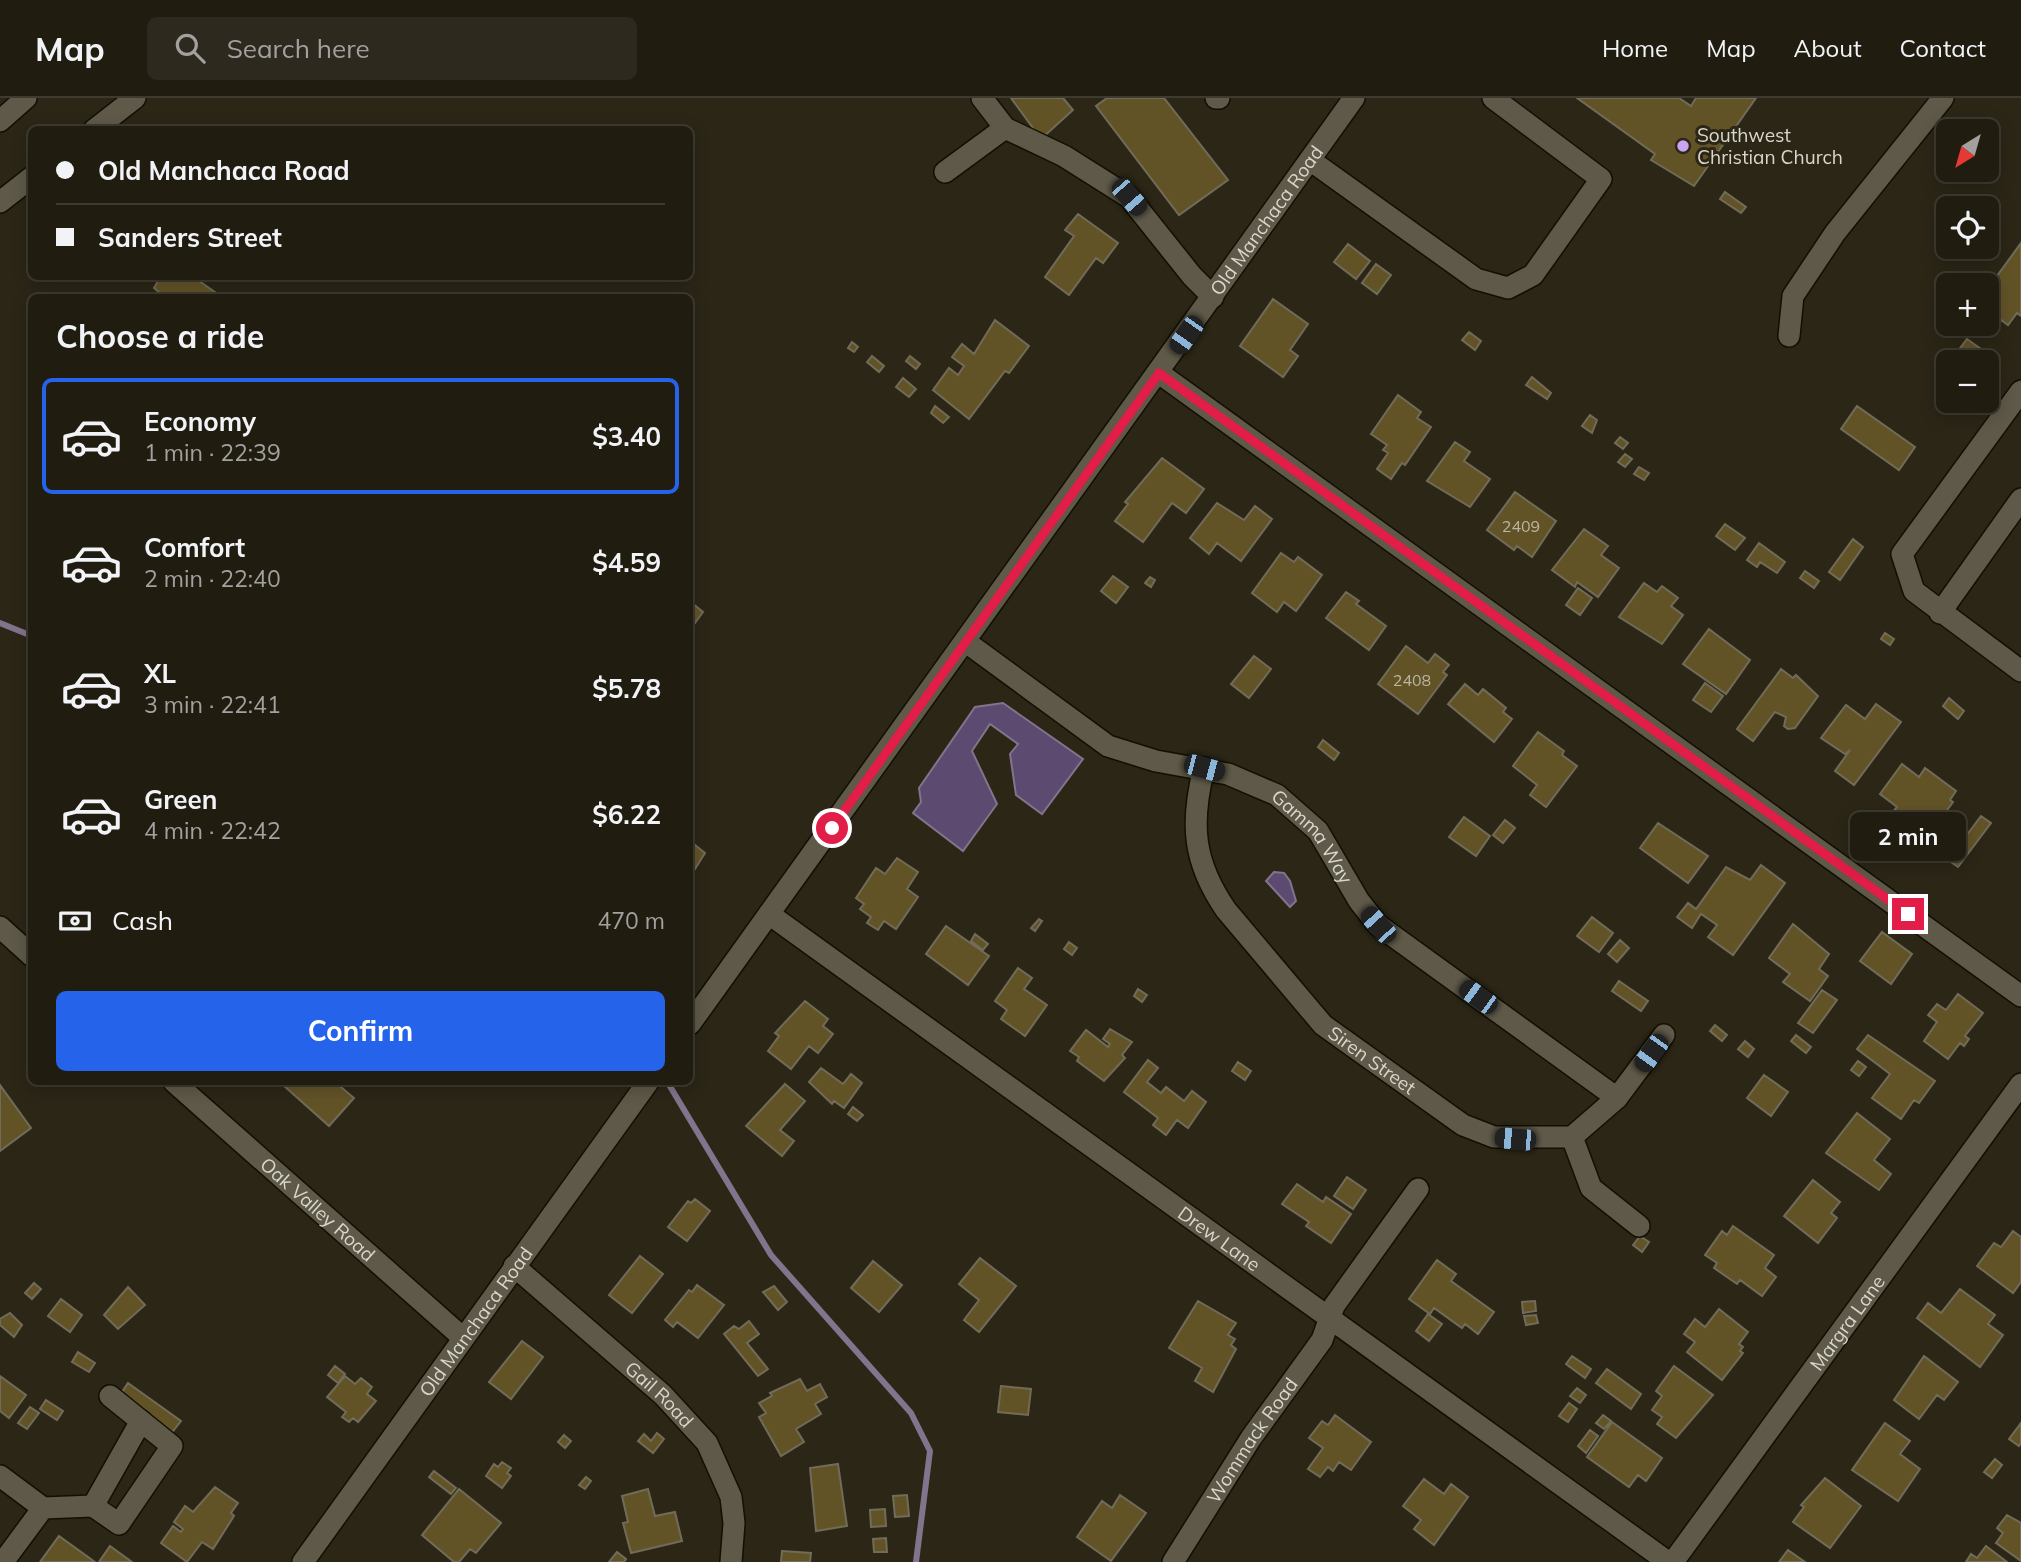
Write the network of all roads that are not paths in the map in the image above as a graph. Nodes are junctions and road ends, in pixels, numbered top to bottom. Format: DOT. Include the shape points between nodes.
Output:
graph roads {
  1 [pos="26,98"];
  2 [pos="135,98"];
  3 [pos="982,98"];
  4 [pos="1354,98"];
  5 [pos="1493,98"];
  6 [pos="1942,98"];
  7 [pos="0,121"];
  8 [pos="99,126"];
  9 [pos="1004,128"];
  10 [pos="1310,160"];
  11 [pos="945,172"];
  12 [pos="28,180"];
  13 [pos="0,202"];
  14 [pos="1213,297"];
  15 [pos="1789,336"];
  16 [pos="1159,373"];
  17 [pos="2021,391"];
  18 [pos="2021,499"];
  19 [pos="1940,613"];
  20 [pos="966,642"];
  21 [pos="2021,671"];
  22 [pos="1204,768"];
  23 [pos="769,914"];
  24 [pos="0,927"];
  25 [pos="28,952"];
  26 [pos="2021,996"];
  27 [pos="693,1020"];
  28 [pos="1664,1035"];
  29 [pos="2021,1084"];
  30 [pos="177,1085"];
  31 [pos="646,1085"];
  32 [pos="1617,1098"];
  33 [pos="1572,1137"];
  34 [pos="1418,1189"];
  35 [pos="1639,1226"];
  36 [pos="514,1266"];
  37 [pos="1330,1317"];
  38 [pos="463,1337"];
  39 [pos="110,1396"];
  40 [pos="141,1421"];
  41 [pos="0,1476"];
  42 [pos="93,1506"];
  43 [pos="43,1508"];
  44 [pos="0,1560"];
  45 [pos="303,1562"];
  46 [pos="731,1562"];
  47 [pos="1173,1562"];
  48 [pos="1671,1562"];
  1 -- 7 [label="street"];
  2 -- 8 [label="street"];
  3 -- 9 [label="street"];
  4 -- 10 [label="street, Old Manchaca Road"];
  5 -- 10 [label="street" via="1601,179 1533,275 1508,288 1476,279"];
  6 -- 15 [label="street" via="1835,233 1793,296"];
  9 -- 11 [label="street"];
  9 -- 14 [label="street" via="1064,156 1129,197"];
  10 -- 14 [label="street, Old Manchaca Road"];
  12 -- 13 [label="street"];
  14 -- 16 [label="street, Old Manchaca Road"];
  16 -- 20 [label="street, Old Manchaca Road"];
  16 -- 26 [label="street"];
  17 -- 19 [label="street" via="1902,554 1914,591"];
  18 -- 19 [label="street"];
  19 -- 21 [label="street"];
  20 -- 22 [label="street, Gamma Way" via="1108,746 1156,761"];
  20 -- 23 [label="street, Old Manchaca Road"];
  22 -- 32 [label="street, Gamma Way" via="1277,795 1329,845 1359,901 1378,925"];
  22 -- 33 [label="street, Siren Street" via="1194,818 1204,872 1226,911 1323,1025 1478,1133 1515,1139"];
  23 -- 27 [label="street, Old Manchaca Road"];
  23 -- 37 [label="street, Drew Lane"];
  24 -- 25 [label="street"];
  28 -- 32 [label="street"];
  29 -- 48 [label="street, Margra Lane"];
  30 -- 38 [label="street, Oak Valley Road"];
  31 -- 36 [label="street, Old Manchaca Road"];
  32 -- 33 [label="street"];
  33 -- 35 [label="street" via="1591,1188"];
  34 -- 37 [label="street, Wommack Road"];
  36 -- 38 [label="street, Old Manchaca Road"];
  36 -- 46 [label="street, Gail Road" via="663,1395 707,1443 731,1497"];
  37 -- 47 [label="street, Wommack Road" via="1322,1340 1251,1438"];
  37 -- 48 [label="street, Drew Lane"];
  38 -- 45 [label="street, Old Manchaca Road"];
  39 -- 40 [label="street"];
  40 -- 42 [label="street"];
  40 -- 42 [label="street" via="172,1446 119,1524"];
  41 -- 43 [label="street"];
  42 -- 43 [label="street"];
  43 -- 44 [label="street" via="3,1562"];
}
